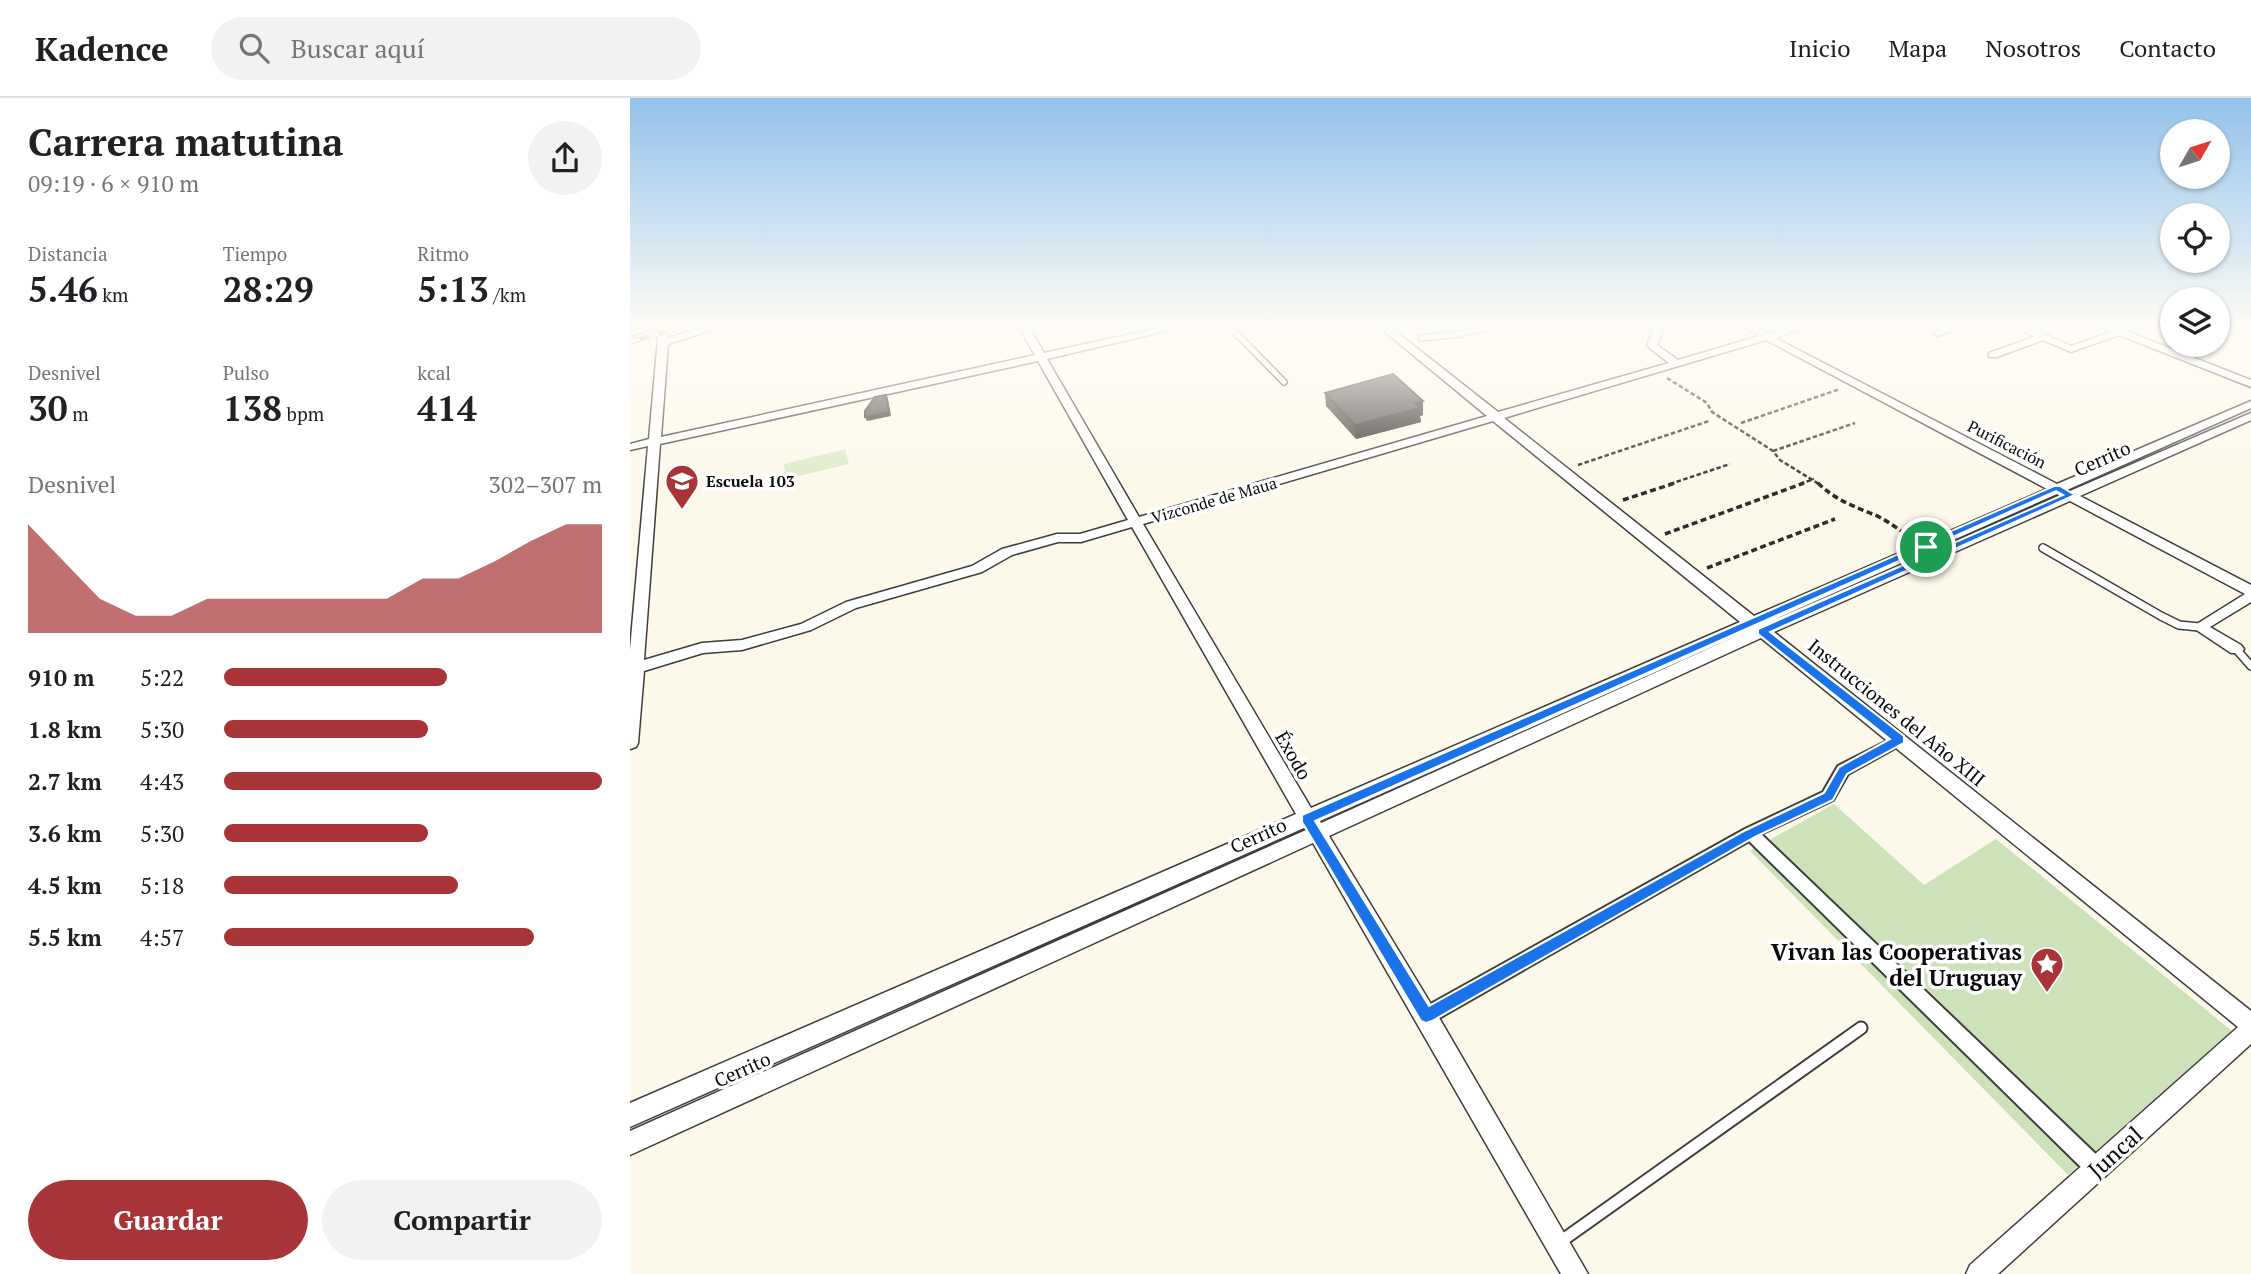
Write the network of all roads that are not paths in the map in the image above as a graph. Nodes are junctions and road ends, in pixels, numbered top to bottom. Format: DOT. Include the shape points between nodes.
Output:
graph roads {
  1 [pos="660,382"];
  2 [pos="927,382"];
  3 [pos="1055,382"];
  4 [pos="1452,382"];
  5 [pos="1613,382"];
  6 [pos="1853,382"];
  7 [pos="2251,404"];
  8 [pos="1495,416"];
  9 [pos="2251,416"];
  10 [pos="656,441"];
  11 [pos="630,447"];
  12 [pos="2064,492"];
  13 [pos="1137,522"];
  14 [pos="2043,548"];
  15 [pos="2251,593"];
  16 [pos="1756,627"];
  17 [pos="2199,627"];
  18 [pos="2236,649"];
  19 [pos="2251,666"];
  20 [pos="632,670"];
  21 [pos="1899,740"];
  22 [pos="630,743"];
  23 [pos="1311,825"];
  24 [pos="1750,833"];
  25 [pos="1426,1016"];
  26 [pos="2251,1027"];
  27 [pos="1861,1028"];
  28 [pos="630,1115"];
  29 [pos="630,1143"];
  30 [pos="2096,1168"];
  31 [pos="1557,1244"];
  32 [pos="1575,1274"];
  33 [pos="1979,1274"];
  1 -- 10 [label="street"];
  2 -- 10 [label="street"];
  3 -- 13 [label="street, Éxodo"];
  4 -- 8 [label="street, Instrucciones del Año XIII"];
  5 -- 8 [label="street, Vizconde de Maua"];
  6 -- 12 [label="street, Purificación"];
  7 -- 12 [label="street, Cerrito"];
  8 -- 13 [label="street, Vizconde de Maua"];
  8 -- 16 [label="street, Instrucciones del Año XIII"];
  9 -- 12 [label="street, Cerrito"];
  10 -- 11 [label="street"];
  10 -- 20 [label="street"];
  12 -- 15 [label="street, Purificación"];
  12 -- 16 [label="street, Cerrito"];
  12 -- 16 [label="street, Cerrito" via="1926,547"];
  13 -- 20 [label="street, Vizconde de Maua" via="1007,552 977,569 851,605 806,627 742,645 702,648"];
  13 -- 23 [label="street, Éxodo"];
  14 -- 17 [label="lane" via="2161,616 2179,625"];
  15 -- 17 [label="street"];
  16 -- 21 [label="street, Instrucciones del Año XIII"];
  16 -- 23 [label="street, Cerrito"];
  17 -- 18 [label="street"];
  18 -- 19 [label="lane"];
  20 -- 22 [label="street"];
  21 -- 24 [label="street" via="1843,770 1828,796"];
  21 -- 26 [label="street, Instrucciones del Año XIII"];
  23 -- 25 [label="street, Éxodo"];
  23 -- 28 [label="street, Cerrito"];
  23 -- 29 [label="street, Cerrito"];
  24 -- 25 [label="street"];
  24 -- 30 [label="street"];
  25 -- 31 [label="street, Éxodo"];
  26 -- 30 [label="street, Juncal"];
  27 -- 31 [label="lane"];
  30 -- 33 [label="street, Juncal"];
  31 -- 32 [label="street, Éxodo"];
}
